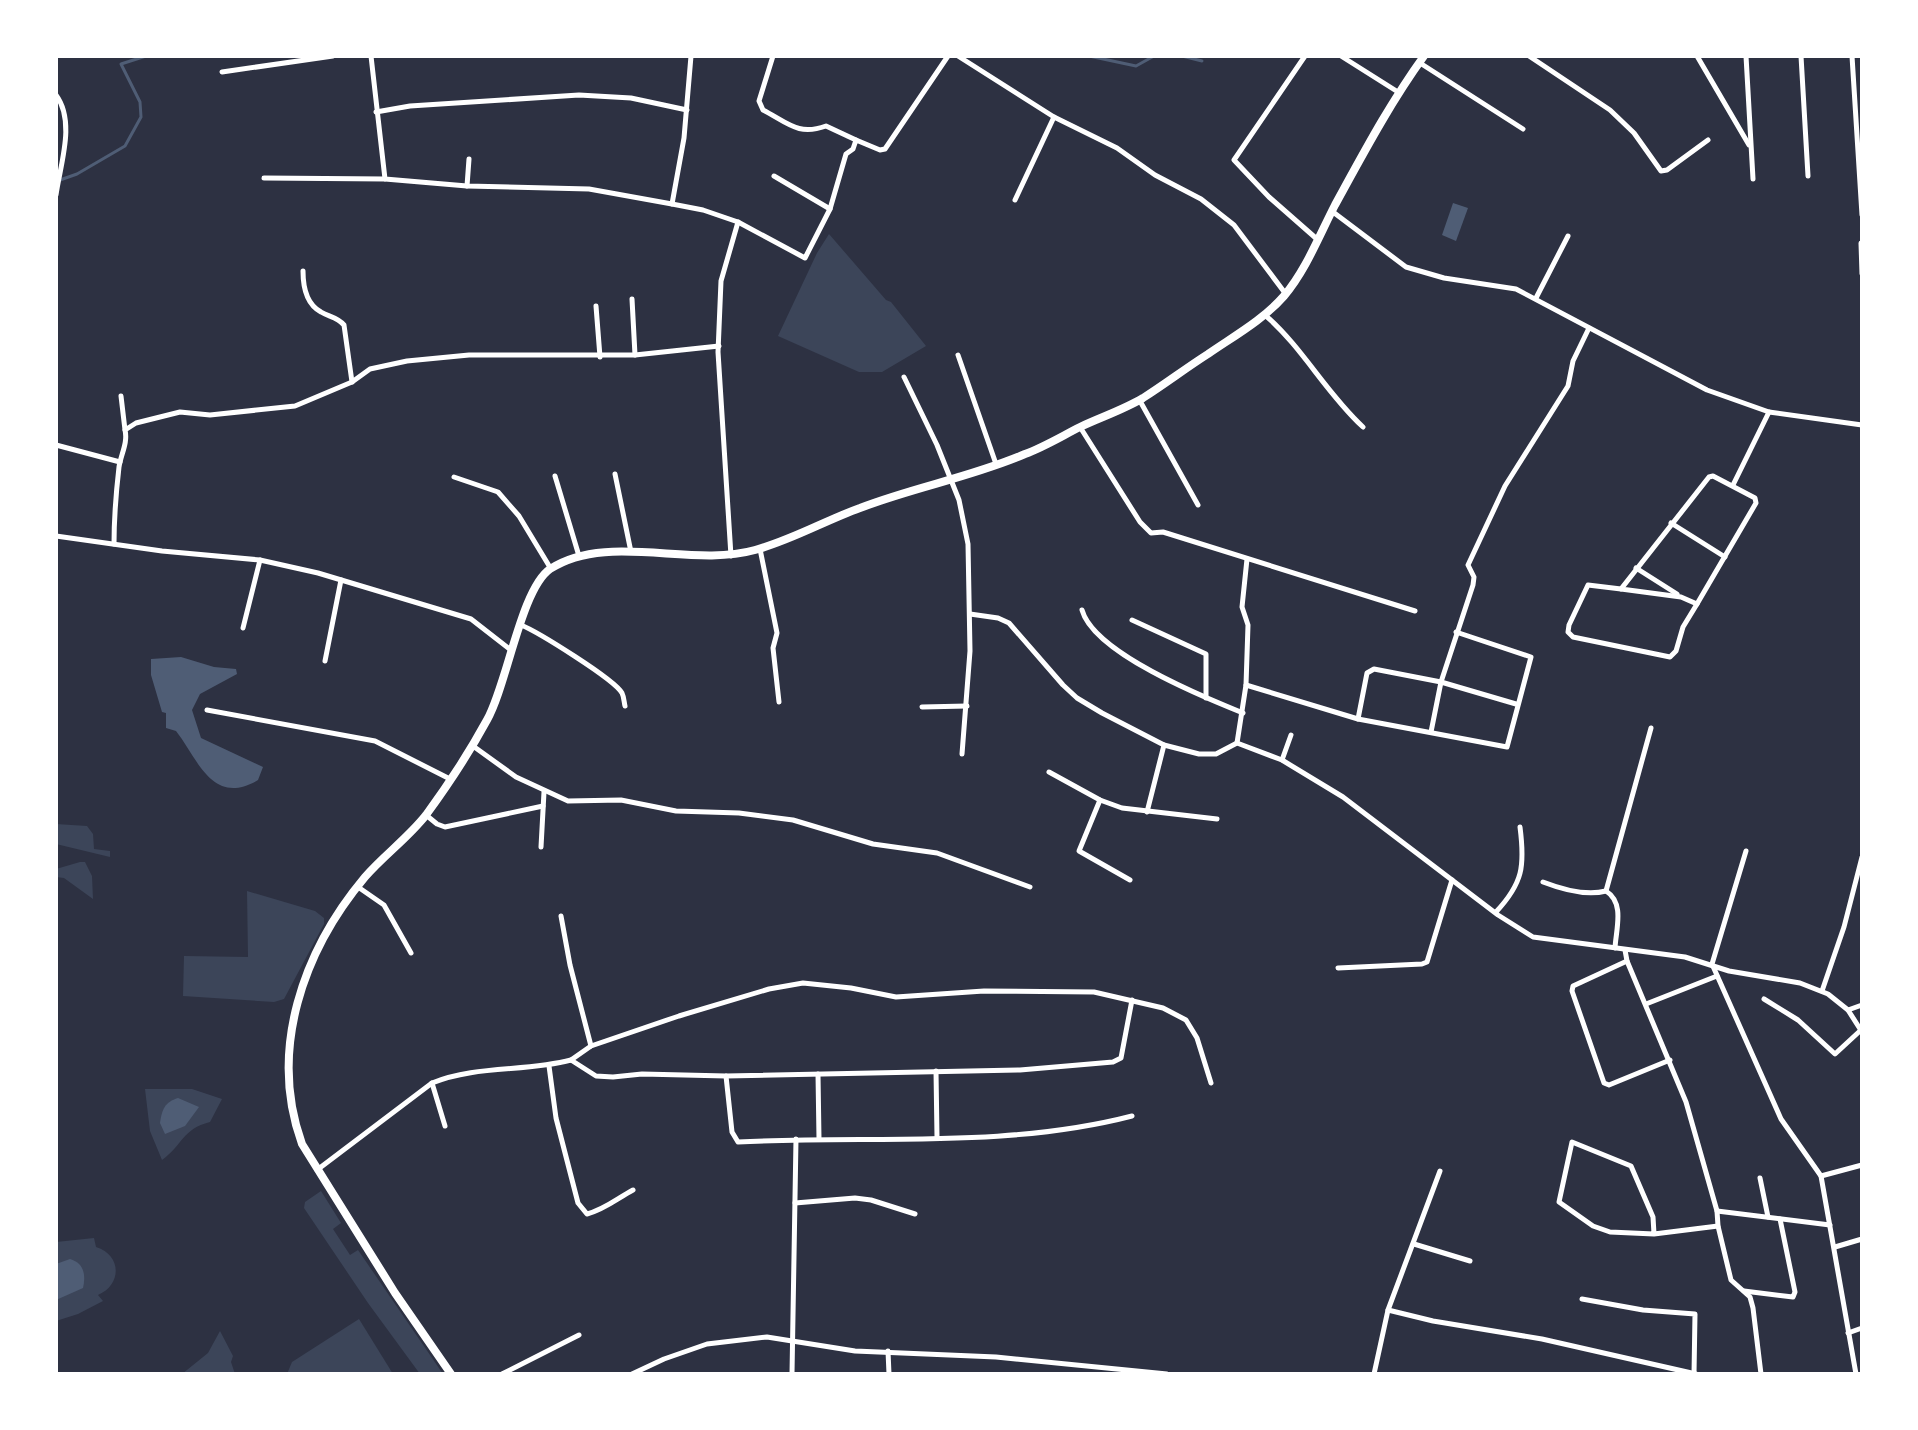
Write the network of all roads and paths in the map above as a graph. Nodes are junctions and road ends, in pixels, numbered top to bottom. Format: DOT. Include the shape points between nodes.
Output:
graph roads {
  1 [pos="333,56"];
  2 [pos="371,56"];
  3 [pos="691,56"];
  4 [pos="773,56"];
  5 [pos="948,56"];
  6 [pos="958,56"];
  7 [pos="1305,56"];
  8 [pos="1341,56"];
  9 [pos="1529,56"];
  10 [pos="1697,56"];
  11 [pos="1746,56"];
  12 [pos="1801,56"];
  13 [pos="1852,56"];
  14 [pos="1422,59"];
  15 [pos="222,72"];
  16 [pos="1398,92"];
  17 [pos="56,95"];
  18 [pos="687,110"];
  19 [pos="376,112"];
  20 [pos="1054,117"];
  21 [pos="1523,129"];
  22 [pos="856,140"];
  23 [pos="1708,140"];
  24 [pos="1750,147"];
  25 [pos="469,159"];
  26 [pos="774,176"];
  27 [pos="1808,176"];
  28 [pos="264,178"];
  29 [pos="58,179"];
  30 [pos="385,179"];
  31 [pos="1753,179"];
  32 [pos="467,186"];
  33 [pos="56,195"];
  34 [pos="1015,200"];
  35 [pos="672,204"];
  36 [pos="830,209"];
  37 [pos="1332,212"];
  38 [pos="1862,215"];
  39 [pos="738,222"];
  40 [pos="1568,236"];
  41 [pos="1319,241"];
  42 [pos="1861,243"];
  43 [pos="303,271"];
  44 [pos="1862,274"];
  45 [pos="1285,294"];
  46 [pos="1536,298"];
  47 [pos="632,299"];
  48 [pos="596,306"];
  49 [pos="1265,315"];
  50 [pos="1589,328"];
  51 [pos="719,346"];
  52 [pos="635,355"];
  53 [pos="958,355"];
  54 [pos="600,357"];
  55 [pos="904,377"];
  56 [pos="352,382"];
  57 [pos="121,396"];
  58 [pos="1140,400"];
  59 [pos="1769,412"];
  60 [pos="1862,425"];
  61 [pos="1080,427"];
  62 [pos="1363,427"];
  63 [pos="125,430"];
  64 [pos="56,445"];
  65 [pos="120,462"];
  66 [pos="996,464"];
  67 [pos="615,474"];
  68 [pos="555,476"];
  69 [pos="454,477"];
  70 [pos="949,479"];
  71 [pos="1733,485"];
  72 [pos="1198,505"];
  73 [pos="1671,523"];
  74 [pos="56,536"];
  75 [pos="114,544"];
  76 [pos="760,549"];
  77 [pos="631,553"];
  78 [pos="580,557"];
  79 [pos="731,557"];
  80 [pos="1725,557"];
  81 [pos="1247,559"];
  82 [pos="260,560"];
  83 [pos="1636,568"];
  84 [pos="551,569"];
  85 [pos="341,580"];
  86 [pos="1621,589"];
  87 [pos="1681,597"];
  88 [pos="1697,604"];
  89 [pos="1082,610"];
  90 [pos="1415,611"];
  91 [pos="970,614"];
  92 [pos="1132,620"];
  93 [pos="521,625"];
  94 [pos="243,628"];
  95 [pos="1457,629"];
  96 [pos="513,651"];
  97 [pos="325,661"];
  98 [pos="1441,682"];
  99 [pos="1246,685"];
  100 [pos="1206,698"];
  101 [pos="779,702"];
  102 [pos="1516,704"];
  103 [pos="625,706"];
  104 [pos="967,706"];
  105 [pos="922,707"];
  106 [pos="207,710"];
  107 [pos="1243,713"];
  108 [pos="1358,719"];
  109 [pos="1651,728"];
  110 [pos="1431,732"];
  111 [pos="1291,735"];
  112 [pos="1237,743"];
  113 [pos="1164,745"];
  114 [pos="473,746"];
  115 [pos="962,754"];
  116 [pos="1282,760"];
  117 [pos="1049,772"];
  118 [pos="450,779"];
  119 [pos="544,792"];
  120 [pos="1100,800"];
  121 [pos="543,806"];
  122 [pos="1147,812"];
  123 [pos="426,815"];
  124 [pos="1217,819"];
  125 [pos="1520,827"];
  126 [pos="541,847"];
  127 [pos="1746,851"];
  128 [pos="1862,857"];
  129 [pos="1130,880"];
  130 [pos="1452,880"];
  131 [pos="1543,882"];
  132 [pos="358,887"];
  133 [pos="1030,887"];
  134 [pos="1606,891"];
  135 [pos="1496,912"];
  136 [pos="561,916"];
  137 [pos="1615,948"];
  138 [pos="1625,950"];
  139 [pos="411,953"];
  140 [pos="1627,961"];
  141 [pos="1712,964"];
  142 [pos="1338,968"];
  143 [pos="1717,976"];
  144 [pos="1822,991"];
  145 [pos="1764,999"];
  146 [pos="1132,1000"];
  147 [pos="1646,1004"];
  148 [pos="1862,1005"];
  149 [pos="1848,1010"];
  150 [pos="1861,1031"];
  151 [pos="591,1046"];
  152 [pos="571,1060"];
  153 [pos="1670,1060"];
  154 [pos="549,1066"];
  155 [pos="936,1071"];
  156 [pos="818,1074"];
  157 [pos="726,1076"];
  158 [pos="432,1083"];
  159 [pos="1211,1083"];
  160 [pos="1132,1116"];
  161 [pos="445,1126"];
  162 [pos="937,1137"];
  163 [pos="796,1139"];
  164 [pos="819,1139"];
  165 [pos="1862,1165"];
  166 [pos="316,1170"];
  167 [pos="1440,1171"];
  168 [pos="1821,1176"];
  169 [pos="1760,1178"];
  170 [pos="633,1190"];
  171 [pos="795,1203"];
  172 [pos="1717,1211"];
  173 [pos="915,1214"];
  174 [pos="1768,1217"];
  175 [pos="1780,1219"];
  176 [pos="1830,1225"];
  177 [pos="1718,1226"];
  178 [pos="1654,1234"];
  179 [pos="1862,1239"];
  180 [pos="1414,1244"];
  181 [pos="1835,1247"];
  182 [pos="1470,1261"];
  183 [pos="1744,1291"];
  184 [pos="1582,1299"];
  185 [pos="1388,1310"];
  186 [pos="1862,1328"];
  187 [pos="1848,1333"];
  188 [pos="579,1335"];
  189 [pos="792,1341"];
  190 [pos="888,1351"];
  191 [pos="451,1374"];
  192 [pos="502,1374"];
  193 [pos="632,1374"];
  194 [pos="792,1374"];
  195 [pos="889,1374"];
  196 [pos="1167,1374"];
  197 [pos="1374,1374"];
  198 [pos="1695,1374"];
  199 [pos="1761,1374"];
  200 [pos="1856,1374"];
  1 -- 15 [label="street"];
  2 -- 19 [label="street"];
  3 -- 18 [label="street"];
  4 -- 22 [label="street" via="759,101 763,110 799,129 826,126"];
  5 -- 22 [label="street" via="885,149"];
  6 -- 20 [label="street"];
  7 -- 41 [label="street" via="1234,160"];
  8 -- 16 [label="street"];
  9 -- 23 [label="street" via="1610,110 1661,171"];
  10 -- 24 [label="street"];
  11 -- 24 [label="street"];
  12 -- 27 [label="street"];
  13 -- 38 [label="street"];
  14 -- 16 [label="highway"];
  14 -- 21 [label="street"];
  16 -- 37 [label="highway"];
  17 -- 29 [label="street" via="66,118"];
  18 -- 19 [label="street" via="631,98 579,95"];
  18 -- 35 [label="street"];
  19 -- 30 [label="street"];
  20 -- 34 [label="street"];
  20 -- 45 [label="street" via="1201,199 1234,225"];
  22 -- 36 [label="street" via="842,162"];
  24 -- 31 [label="street"];
  25 -- 32 [label="street"];
  26 -- 36 [label="street"];
  28 -- 30 [label="street"];
  29 -- 33 [label="street"];
  30 -- 32 [label="street"];
  32 -- 35 [label="street" via="589,189"];
  35 -- 39 [label="street"];
  36 -- 39 [label="street" via="805,258"];
  37 -- 41 [label="highway"];
  37 -- 46 [label="street" via="1406,267 1516,289"];
  39 -- 51 [label="street" via="721,281"];
  40 -- 46 [label="street"];
  41 -- 45 [label="highway"];
  42 -- 44 [label="street"];
  43 -- 56 [label="street" via="303,287 313,306 344,325"];
  45 -- 49 [label="highway"];
  46 -- 50 [label="street"];
  47 -- 52 [label="street"];
  48 -- 54 [label="street"];
  49 -- 58 [label="highway"];
  49 -- 62 [label="street"];
  50 -- 59 [label="street" via="1707,390"];
  50 -- 95 [label="street" via="1568,386 1505,486 1468,565 1474,577"];
  51 -- 52 [label="street"];
  51 -- 79 [label="street"];
  52 -- 54 [label="street"];
  53 -- 66 [label="street"];
  54 -- 56 [label="street" via="522,354 407,361 370,369"];
  55 -- 70 [label="street"];
  56 -- 63 [label="street" via="295,406 210,415 180,412"];
  57 -- 63 [label="street"];
  58 -- 61 [label="highway"];
  58 -- 72 [label="street"];
  59 -- 60 [label="street"];
  59 -- 71 [label="street"];
  61 -- 66 [label="highway"];
  61 -- 81 [label="street" via="1151,533 1163,532"];
  63 -- 65 [label="street"];
  64 -- 65 [label="street"];
  65 -- 75 [label="street"];
  66 -- 70 [label="highway"];
  67 -- 77 [label="street"];
  68 -- 78 [label="street"];
  69 -- 84 [label="street" via="498,492"];
  70 -- 76 [label="highway" via="855,509"];
  70 -- 91 [label="street" via="968,544"];
  71 -- 73 [label="street" via="1709,477"];
  71 -- 80 [label="street" via="1756,503"];
  73 -- 80 [label="street"];
  73 -- 83 [label="street"];
  74 -- 75 [label="street"];
  75 -- 82 [label="street"];
  76 -- 79 [label="highway"];
  76 -- 101 [label="street" via="777,633 773,648"];
  77 -- 78 [label="highway"];
  77 -- 79 [label="highway"];
  78 -- 84 [label="highway"];
  80 -- 88 [label="street"];
  81 -- 90 [label="street"];
  81 -- 99 [label="street" via="1242,607 1248,625"];
  82 -- 85 [label="street"];
  82 -- 94 [label="street"];
  83 -- 86 [label="street"];
  83 -- 87 [label="street"];
  84 -- 93 [label="highway" via="538,583"];
  85 -- 96 [label="street" via="471,619"];
  85 -- 97 [label="street"];
  86 -- 87 [label="street"];
  86 -- 88 [label="street" via="1588,585 1568,632 1670,657"];
  87 -- 88 [label="street"];
  89 -- 100 [label="street" via="1103,639 1140,665"];
  91 -- 104 [label="street"];
  91 -- 113 [label="street" via="1009,623 1077,698"];
  92 -- 100 [label="street" via="1206,654"];
  93 -- 96 [label="highway"];
  93 -- 103 [label="street" via="609,680 622,693"];
  95 -- 98 [label="street"];
  95 -- 102 [label="street" via="1530,655"];
  96 -- 114 [label="highway" via="495,706"];
  98 -- 102 [label="street"];
  98 -- 108 [label="street" via="1374,669 1367,673"];
  98 -- 110 [label="street"];
  99 -- 107 [label="street"];
  99 -- 108 [label="street"];
  100 -- 107 [label="street"];
  102 -- 110 [label="street" via="1507,747"];
  104 -- 105 [label="street"];
  104 -- 115 [label="street"];
  106 -- 118 [label="street" via="375,741"];
  107 -- 112 [label="street"];
  108 -- 110 [label="street"];
  109 -- 134 [label="street"];
  111 -- 116 [label="street"];
  112 -- 113 [label="street" via="1216,754"];
  112 -- 116 [label="street"];
  113 -- 122 [label="street"];
  114 -- 118 [label="highway"];
  114 -- 119 [label="street"];
  116 -- 130 [label="street" via="1343,797"];
  117 -- 120 [label="street"];
  118 -- 123 [label="highway"];
  119 -- 121 [label="street"];
  119 -- 133 [label="street" via="568,801 621,800 676,811 793,820 873,844 937,853"];
  120 -- 122 [label="street"];
  120 -- 129 [label="street" via="1079,851"];
  121 -- 123 [label="street" via="445,827"];
  121 -- 126 [label="street"];
  122 -- 124 [label="street"];
  123 -- 132 [label="highway"];
  125 -- 135 [label="street" via="1521,875"];
  127 -- 141 [label="street"];
  128 -- 144 [label="street"];
  130 -- 135 [label="street"];
  130 -- 142 [label="street" via="1427,962"];
  131 -- 134 [label="street" via="1580,892"];
  132 -- 139 [label="street" via="384,905"];
  132 -- 166 [label="highway" via="300,987 290,1031 293,1117"];
  134 -- 137 [label="street" via="1619,912"];
  135 -- 137 [label="street" via="1533,937"];
  136 -- 151 [label="street"];
  137 -- 138 [label="street"];
  138 -- 140 [label="street"];
  138 -- 141 [label="street"];
  140 -- 147 [label="street"];
  140 -- 153 [label="street" via="1572,991 1604,1083"];
  141 -- 143 [label="street"];
  141 -- 144 [label="street"];
  143 -- 147 [label="street"];
  143 -- 168 [label="street" via="1781,1119"];
  144 -- 149 [label="street"];
  145 -- 150 [label="street" via="1798,1020 1835,1054"];
  146 -- 151 [label="street" via="1094,992 896,997 803,983 693,1011"];
  146 -- 155 [label="street" via="1117,1061"];
  146 -- 159 [label="street" via="1186,1020"];
  147 -- 153 [label="street"];
  148 -- 149 [label="street"];
  149 -- 150 [label="street"];
  151 -- 152 [label="street"];
  152 -- 154 [label="street"];
  152 -- 157 [label="street" via="596,1076"];
  153 -- 172 [label="street"];
  154 -- 158 [label="street" via="451,1075"];
  154 -- 170 [label="street" via="569,1175 583,1210 601,1211"];
  155 -- 156 [label="street"];
  155 -- 162 [label="street"];
  156 -- 157 [label="street"];
  156 -- 164 [label="street"];
  157 -- 163 [label="street" via="736,1141"];
  158 -- 161 [label="street"];
  158 -- 166 [label="street"];
  160 -- 162 [label="street" via="1087,1128"];
  162 -- 164 [label="street"];
  163 -- 164 [label="street"];
  163 -- 171 [label="street"];
  165 -- 168 [label="street"];
  166 -- 191 [label="highway"];
  167 -- 180 [label="street"];
  168 -- 176 [label="street"];
  169 -- 174 [label="street"];
  171 -- 173 [label="street" via="855,1198"];
  171 -- 189 [label="street"];
  172 -- 174 [label="street"];
  172 -- 177 [label="street"];
  174 -- 175 [label="street"];
  175 -- 176 [label="street"];
  175 -- 183 [label="street" via="1793,1297"];
  176 -- 181 [label="street"];
  177 -- 178 [label="street"];
  177 -- 183 [label="street" via="1731,1280"];
  178 -- 178 [label="street" via="1653,1217 1631,1166 1572,1142 1560,1204 1610,1232"];
  179 -- 181 [label="street"];
  180 -- 182 [label="street"];
  180 -- 185 [label="street"];
  181 -- 187 [label="street"];
  183 -- 199 [label="street" via="1753,1308"];
  184 -- 198 [label="street" via="1695,1314"];
  185 -- 197 [label="street"];
  185 -- 198 [label="street"];
  186 -- 187 [label="street"];
  187 -- 200 [label="street"];
  188 -- 192 [label="street"];
  189 -- 190 [label="street"];
  189 -- 193 [label="street" via="767,1337 707,1344"];
  189 -- 194 [label="street"];
  190 -- 195 [label="street"];
  190 -- 196 [label="street"];
}
